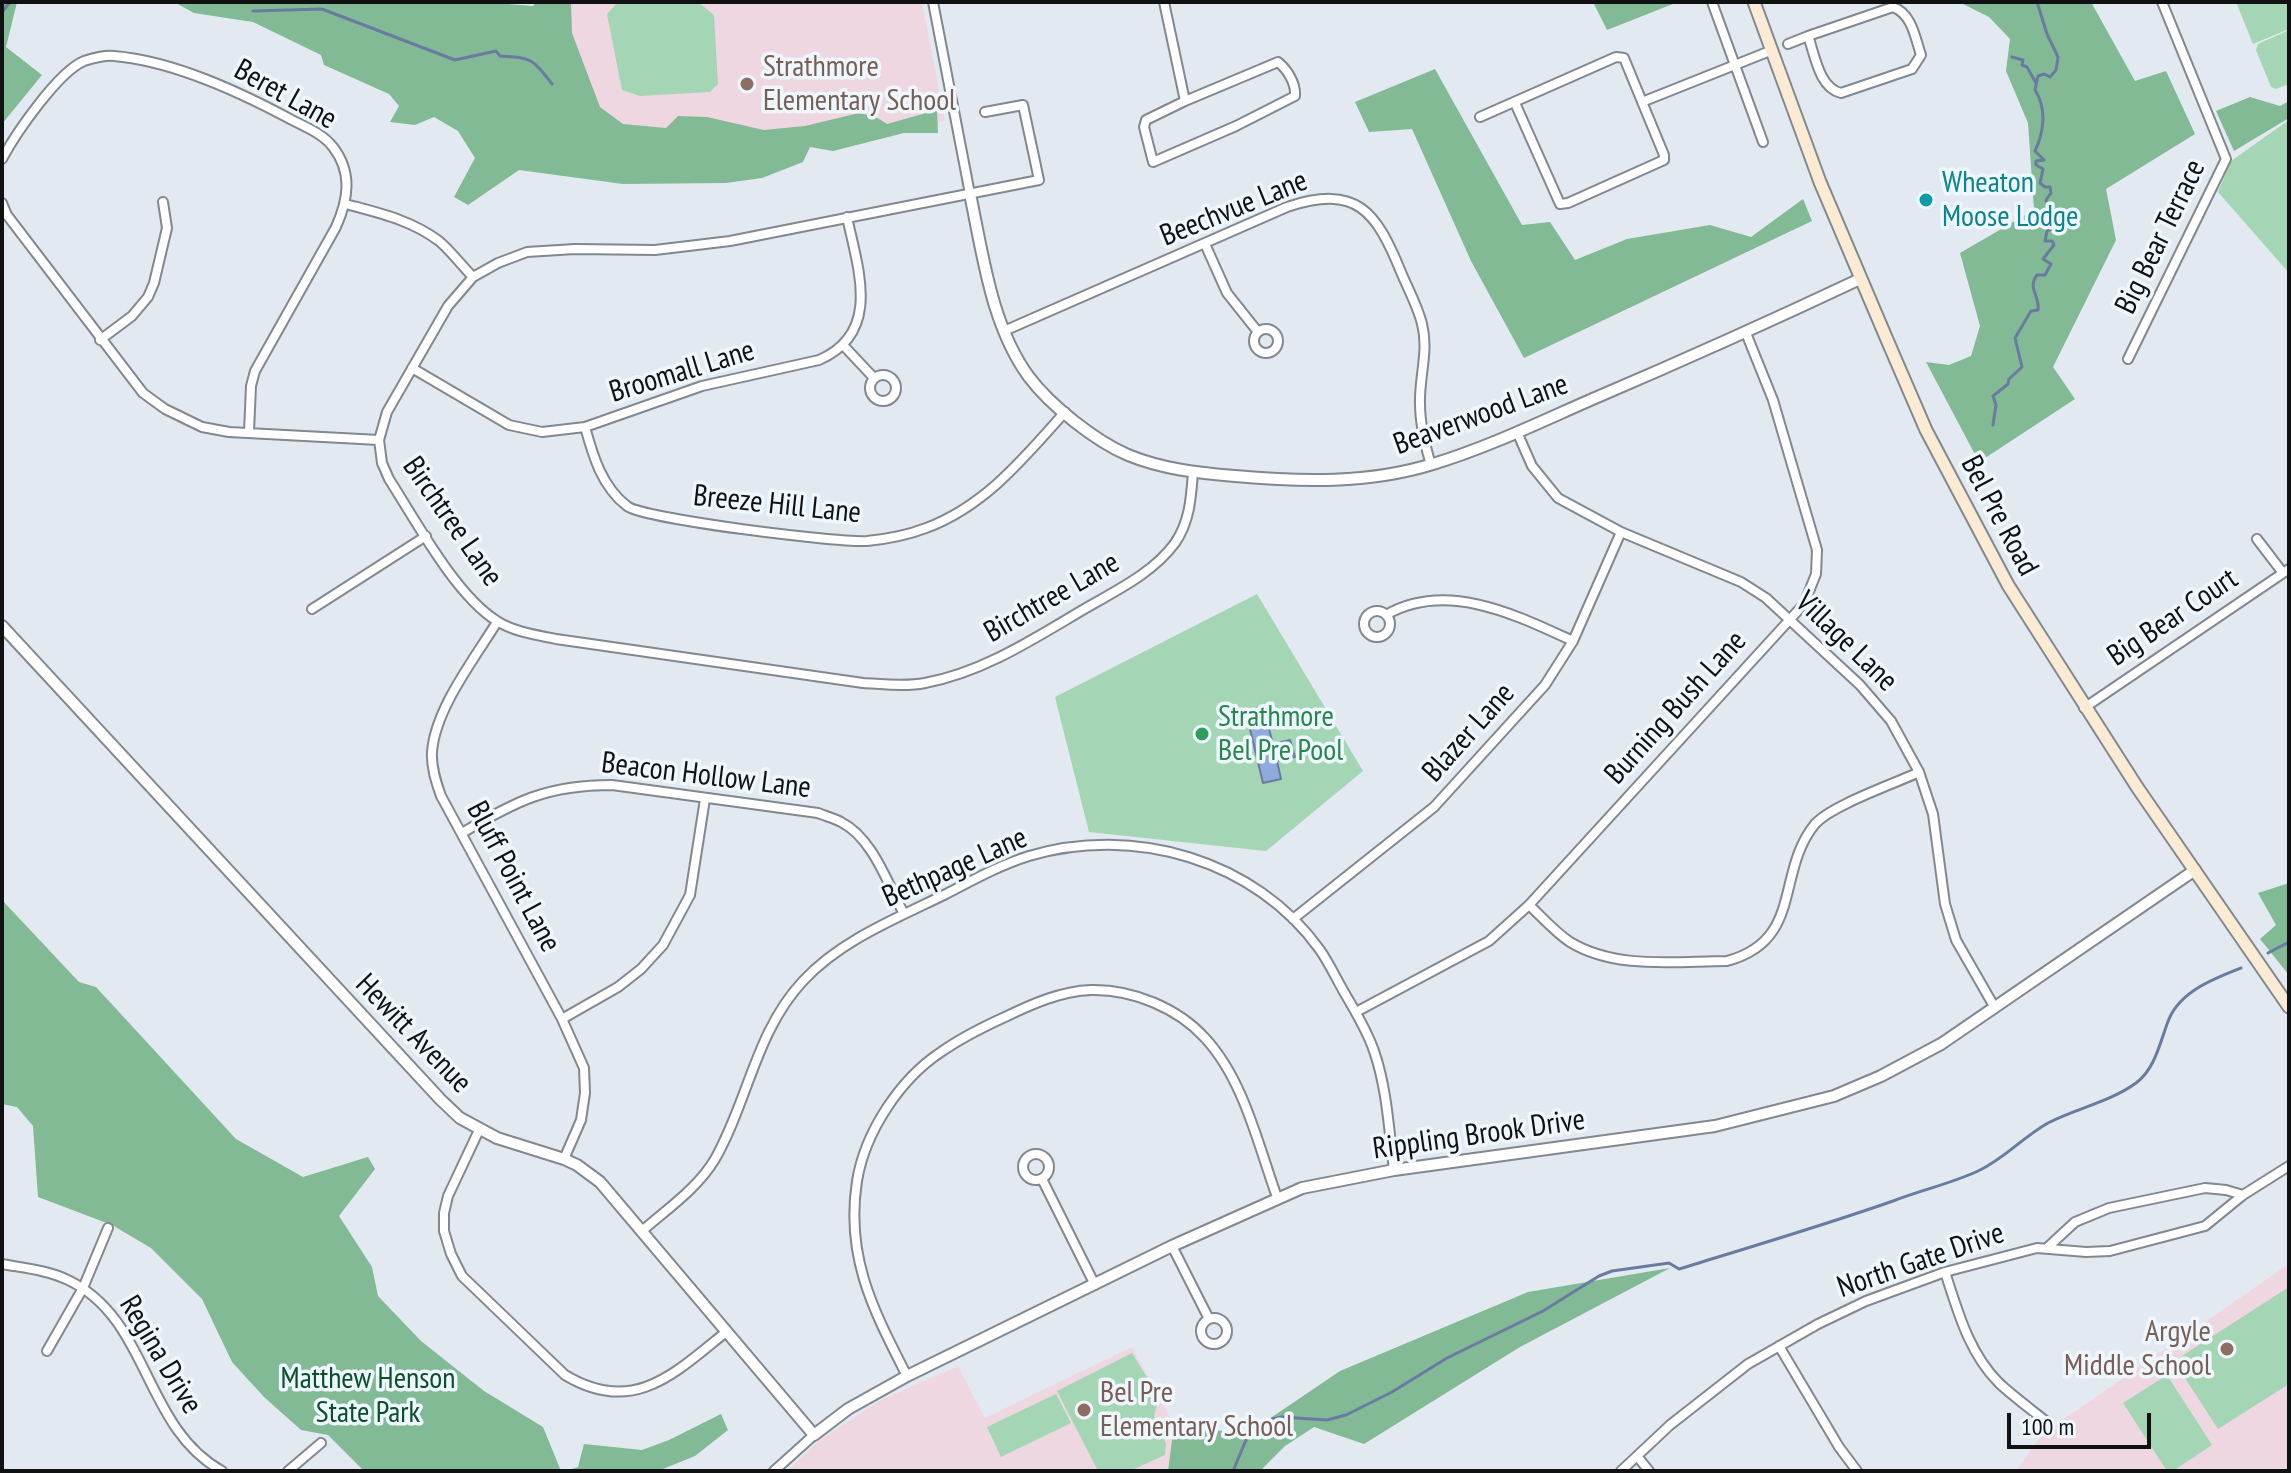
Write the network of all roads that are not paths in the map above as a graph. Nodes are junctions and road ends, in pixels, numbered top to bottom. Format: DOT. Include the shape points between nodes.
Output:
graph roads {
  1 [pos="933,2"];
  2 [pos="1164,2"];
  3 [pos="1712,2"];
  4 [pos="1754,2"];
  5 [pos="2162,2"];
  6 [pos="1808,36"];
  7 [pos="1788,44"];
  8 [pos="1770,51"];
  9 [pos="1734,64"];
  10 [pos="1185,101"];
  11 [pos="1642,102"];
  12 [pos="1515,103"];
  13 [pos="985,112"];
  14 [pos="1480,117"];
  15 [pos="1763,142"];
  16 [pos="2,159"];
  17 [pos="970,194"];
  18 [pos="163,202"];
  19 [pos="2,203"];
  20 [pos="346,204"];
  21 [pos="847,217"];
  22 [pos="1205,244"];
  23 [pos="473,277"];
  24 [pos="1860,279"];
  25 [pos="1004,331"];
  26 [pos="1258,332"];
  27 [pos="1746,333"];
  28 [pos="100,340"];
  29 [pos="843,345"];
  30 [pos="2128,359"];
  31 [pos="412,368"];
  32 [pos="874,378"];
  33 [pos="1065,412"];
  34 [pos="585,427"];
  35 [pos="249,432"];
  36 [pos="1517,432"];
  37 [pos="379,440"];
  38 [pos="1431,465"];
  39 [pos="1193,472"];
  40 [pos="1621,532"];
  41 [pos="426,536"];
  42 [pos="2257,539"];
  43 [pos="2286,571"];
  44 [pos="312,609"];
  45 [pos="1386,615"];
  46 [pos="1789,621"];
  47 [pos="497,622"];
  48 [pos="2,626"];
  49 [pos="1573,641"];
  50 [pos="2084,708"];
  51 [pos="1919,772"];
  52 [pos="705,799"];
  53 [pos="462,833"];
  54 [pos="2195,870"];
  55 [pos="1529,905"];
  56 [pos="904,914"];
  57 [pos="1293,919"];
  58 [pos="2289,1007"];
  59 [pos="1995,1008"];
  60 [pos="1356,1012"];
  61 [pos="562,1019"];
  62 [pos="480,1128"];
  63 [pos="564,1159"];
  64 [pos="2289,1166"];
  65 [pos="1394,1170"];
  66 [pos="1042,1179"];
  67 [pos="2243,1195"];
  68 [pos="1277,1197"];
  69 [pos="108,1228"];
  70 [pos="642,1231"];
  71 [pos="1172,1246"];
  72 [pos="2047,1248"];
  73 [pos="2,1264"];
  74 [pos="1945,1272"];
  75 [pos="1095,1285"];
  76 [pos="83,1288"];
  77 [pos="1209,1319"];
  78 [pos="726,1332"];
  79 [pos="1779,1346"];
  80 [pos="47,1351"];
  81 [pos="907,1376"];
  82 [pos="2048,1423"];
  83 [pos="814,1435"];
  84 [pos="321,1443"];
  85 [pos="1637,1456"];
  86 [pos="222,1471"];
  87 [pos="288,1471"];
  88 [pos="774,1471"];
  89 [pos="1621,1471"];
  90 [pos="1649,1471"];
  91 [pos="1857,1471"];
  1 -- 17 [label="street, Beaverwood Lane"];
  2 -- 10 [label="street"];
  3 -- 9 [label="street"];
  4 -- 8 [label="main road, Bel Pre Road"];
  5 -- 30 [label="street, Big Bear Terrace" via="2226,159"];
  6 -- 6 [label="street" via="1893,7 1908,18 1921,55 1912,69 1841,93 1826,85"];
  6 -- 7 [label="street"];
  8 -- 9 [label="street"];
  8 -- 24 [label="main road, Bel Pre Road"];
  9 -- 11 [label="street"];
  9 -- 15 [label="street"];
  10 -- 10 [label="street" via="1278,62 1296,89 1286,102 1153,162 1146,120"];
  11 -- 12 [label="street" via="1624,58 1616,57"];
  11 -- 12 [label="street" via="1664,160 1560,204"];
  12 -- 14 [label="street"];
  13 -- 17 [label="street" via="1023,105 1039,180"];
  16 -- 20 [label="street, Beret Lane" via="67,73 81,63 112,55 219,83 322,136 345,169"];
  17 -- 21 [label="street, Birchtree Lane"];
  17 -- 25 [label="street, Beaverwood Lane"];
  18 -- 28 [label="street" via="167,228 148,297"];
  19 -- 28 [label="street"];
  20 -- 23 [label="street" via="421,229"];
  20 -- 35 [label="street" via="255,371"];
  21 -- 23 [label="street, Birchtree Lane" via="655,250 527,252"];
  21 -- 29 [label="street" via="862,301 857,325"];
  22 -- 25 [label="street, Beechvue Lane"];
  22 -- 26 [label="street" via="1227,293"];
  22 -- 38 [label="street, Beechvue Lane" via="1314,198 1329,197 1366,211 1379,225 1422,323 1420,402"];
  23 -- 31 [label="street, Birchtree Lane" via="448,306"];
  24 -- 27 [label="street, Beaverwood Lane"];
  24 -- 50 [label="main road, Bel Pre Road" via="1963,501"];
  25 -- 33 [label="street, Beaverwood Lane" via="1029,377"];
  27 -- 36 [label="street, Beaverwood Lane"];
  27 -- 46 [label="street, Burning Bush Lane" via="1773,400 1817,550 1812,590"];
  28 -- 35 [label="street" via="143,393 165,409 202,427"];
  29 -- 32 [label="street"];
  29 -- 34 [label="street, Broomall Lane" via="819,360 702,386"];
  31 -- 34 [label="street, Broomall Lane" via="509,425 542,432"];
  31 -- 37 [label="street, Birchtree Lane" via="387,412"];
  33 -- 34 [label="street, Breeze Hill Lane" via="986,495 926,528 866,541 630,509 612,492"];
  33 -- 39 [label="street, Beaverwood Lane" via="1091,435 1127,454"];
  35 -- 37 [label="street"];
  36 -- 38 [label="street, Beaverwood Lane"];
  36 -- 40 [label="street, Village Lane" via="1532,466 1558,498"];
  37 -- 41 [label="street, Birchtree Lane" via="389,479"];
  38 -- 39 [label="street, Beaverwood Lane" via="1360,480 1294,481"];
  39 -- 47 [label="street, Birchtree Lane" via="1184,527 1158,563 1011,651 923,684 863,683 556,639"];
  40 -- 46 [label="street, Village Lane" via="1741,582"];
  40 -- 49 [label="street, Blazer Lane"];
  41 -- 44 [label="street"];
  41 -- 47 [label="street, Birchtree Lane" via="466,594"];
  42 -- 43 [label="street"];
  43 -- 50 [label="street, Big Bear Court"];
  45 -- 49 [label="street" via="1425,602 1476,603"];
  46 -- 51 [label="street, Village Lane" via="1860,685 1891,721"];
  46 -- 55 [label="street, Burning Bush Lane"];
  47 -- 53 [label="street, Bluff Point Lane" via="446,707 432,753 441,796"];
  48 -- 62 [label="street, Hewitt Avenue" via="440,1099"];
  49 -- 57 [label="street, Blazer Lane" via="1545,685 1434,807"];
  50 -- 54 [label="main road, Bel Pre Road"];
  51 -- 55 [label="street" via="1818,821 1797,856 1781,916 1768,939 1742,957 1631,961 1597,955 1568,940"];
  51 -- 59 [label="street, Village Lane" via="1933,814 1945,904 1956,940"];
  52 -- 53 [label="street, Beacon Hollow Lane" via="612,785 559,788 508,806"];
  52 -- 56 [label="street, Beacon Hollow Lane" via="818,813 842,822 868,847"];
  52 -- 61 [label="street" via="690,895 663,945 618,987"];
  53 -- 61 [label="street, Bluff Point Lane"];
  54 -- 58 [label="main road, Bel Pre Road"];
  54 -- 59 [label="street, Rippling Brook Drive"];
  55 -- 60 [label="street, Burning Bush Lane" via="1489,941"];
  56 -- 57 [label="street, Bethpage Lane" via="1029,856 1118,843 1167,850 1216,866"];
  56 -- 70 [label="street, Bethpage Lane" via="839,949 804,980 774,1021 713,1162"];
  57 -- 60 [label="street, Bethpage Lane" via="1320,950"];
  59 -- 65 [label="street, Rippling Brook Drive" via="1881,1076 1796,1107 1715,1126"];
  60 -- 65 [label="street, Bethpage Lane" via="1382,1081"];
  61 -- 63 [label="street, Bluff Point Lane" via="584,1068 585,1093 581,1120"];
  62 -- 63 [label="street, Hewitt Avenue"];
  62 -- 78 [label="street" via="444,1213 451,1254 462,1276 565,1375 609,1393 642,1390 674,1375"];
  63 -- 70 [label="street, Hewitt Avenue" via="600,1182"];
  64 -- 67 [label="street, North Gate Drive"];
  65 -- 68 [label="street, Rippling Brook Drive"];
  66 -- 75 [label="street"];
  67 -- 72 [label="street, North Gate Drive" via="2205,1226 2110,1251"];
  67 -- 72 [label="street, North Gate Drive" via="2205,1188 2109,1208 2075,1222"];
  68 -- 71 [label="street, Rippling Brook Drive"];
  68 -- 81 [label="street" via="1222,1059 1187,1021 1148,1000 1119,992 1091,990 1025,1007 939,1053 893,1099 865,1153 858,1180 856,1251 873,1308"];
  69 -- 76 [label="street"];
  70 -- 78 [label="street, Hewitt Avenue"];
  71 -- 75 [label="street, Rippling Brook Drive"];
  71 -- 77 [label="street"];
  72 -- 74 [label="street, North Gate Drive"];
  73 -- 76 [label="street, Regina Drive" via="46,1272"];
  74 -- 79 [label="street, North Gate Drive" via="1866,1301"];
  74 -- 82 [label="street" via="1965,1334 1983,1364"];
  75 -- 81 [label="street, Rippling Brook Drive"];
  76 -- 80 [label="street"];
  76 -- 86 [label="street, Regina Drive" via="118,1320 176,1431"];
  78 -- 83 [label="street, Hewitt Avenue"];
  79 -- 85 [label="street, North Gate Drive" via="1709,1393"];
  79 -- 91 [label="street"];
  81 -- 83 [label="street, Rippling Brook Drive"];
  83 -- 88 [label="street, Rippling Brook Drive"];
  84 -- 87 [label="street"];
  85 -- 89 [label="street, North Gate Drive"];
  85 -- 90 [label="street"];
}
